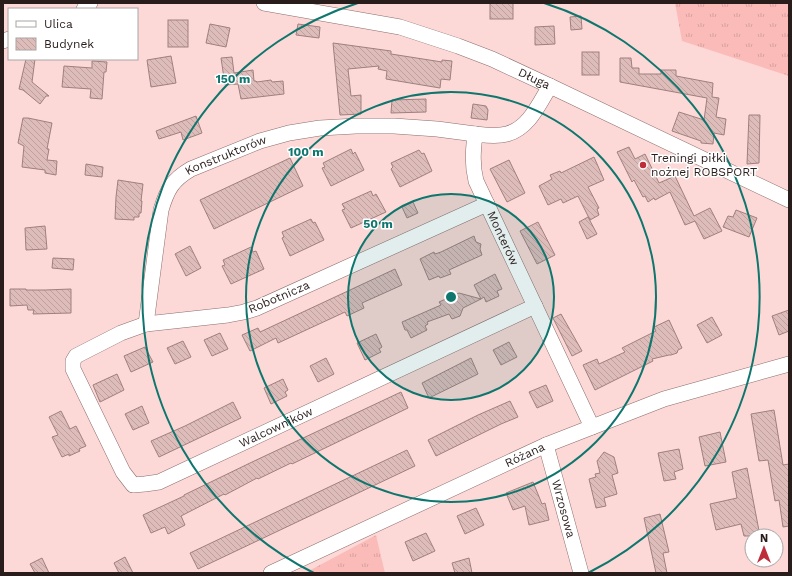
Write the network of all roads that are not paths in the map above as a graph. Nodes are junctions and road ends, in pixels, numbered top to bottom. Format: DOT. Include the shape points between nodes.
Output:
graph roads {
  1 [pos="264,3"];
  2 [pos="550,86"];
  3 [pos="475,134"];
  4 [pos="789,200"];
  5 [pos="487,204"];
  6 [pos="535,306"];
  7 [pos="146,324"];
  8 [pos="789,364"];
  9 [pos="73,369"];
  10 [pos="592,427"];
  11 [pos="546,445"];
  12 [pos="270,573"];
  13 [pos="581,573"];
  1 -- 2 [label="street, Długa" via="400,27 485,56"];
  2 -- 3 [label="street" via="533,114 519,128 507,134"];
  2 -- 4 [label="street, Długa"];
  3 -- 5 [label="street, Monterów" via="473,169"];
  3 -- 7 [label="street, Konstruktorów" via="394,126 320,128 260,141 184,173 167,192 161,210"];
  5 -- 6 [label="street, Monterów"];
  5 -- 7 [label="street, Robotnicza" via="257,308 228,315"];
  6 -- 9 [label="street, Walcowników" via="159,482 145,484 134,485 123,472"];
  6 -- 10 [label="street, Monterów"];
  7 -- 9 [label="street, Robotnicza" via="121,333 76,356"];
  8 -- 10 [label="street, Różana" via="664,399"];
  10 -- 11 [label="street, Różana"];
  11 -- 12 [label="street, Różana"];
  11 -- 13 [label="street, Wrzosowa"];
}
